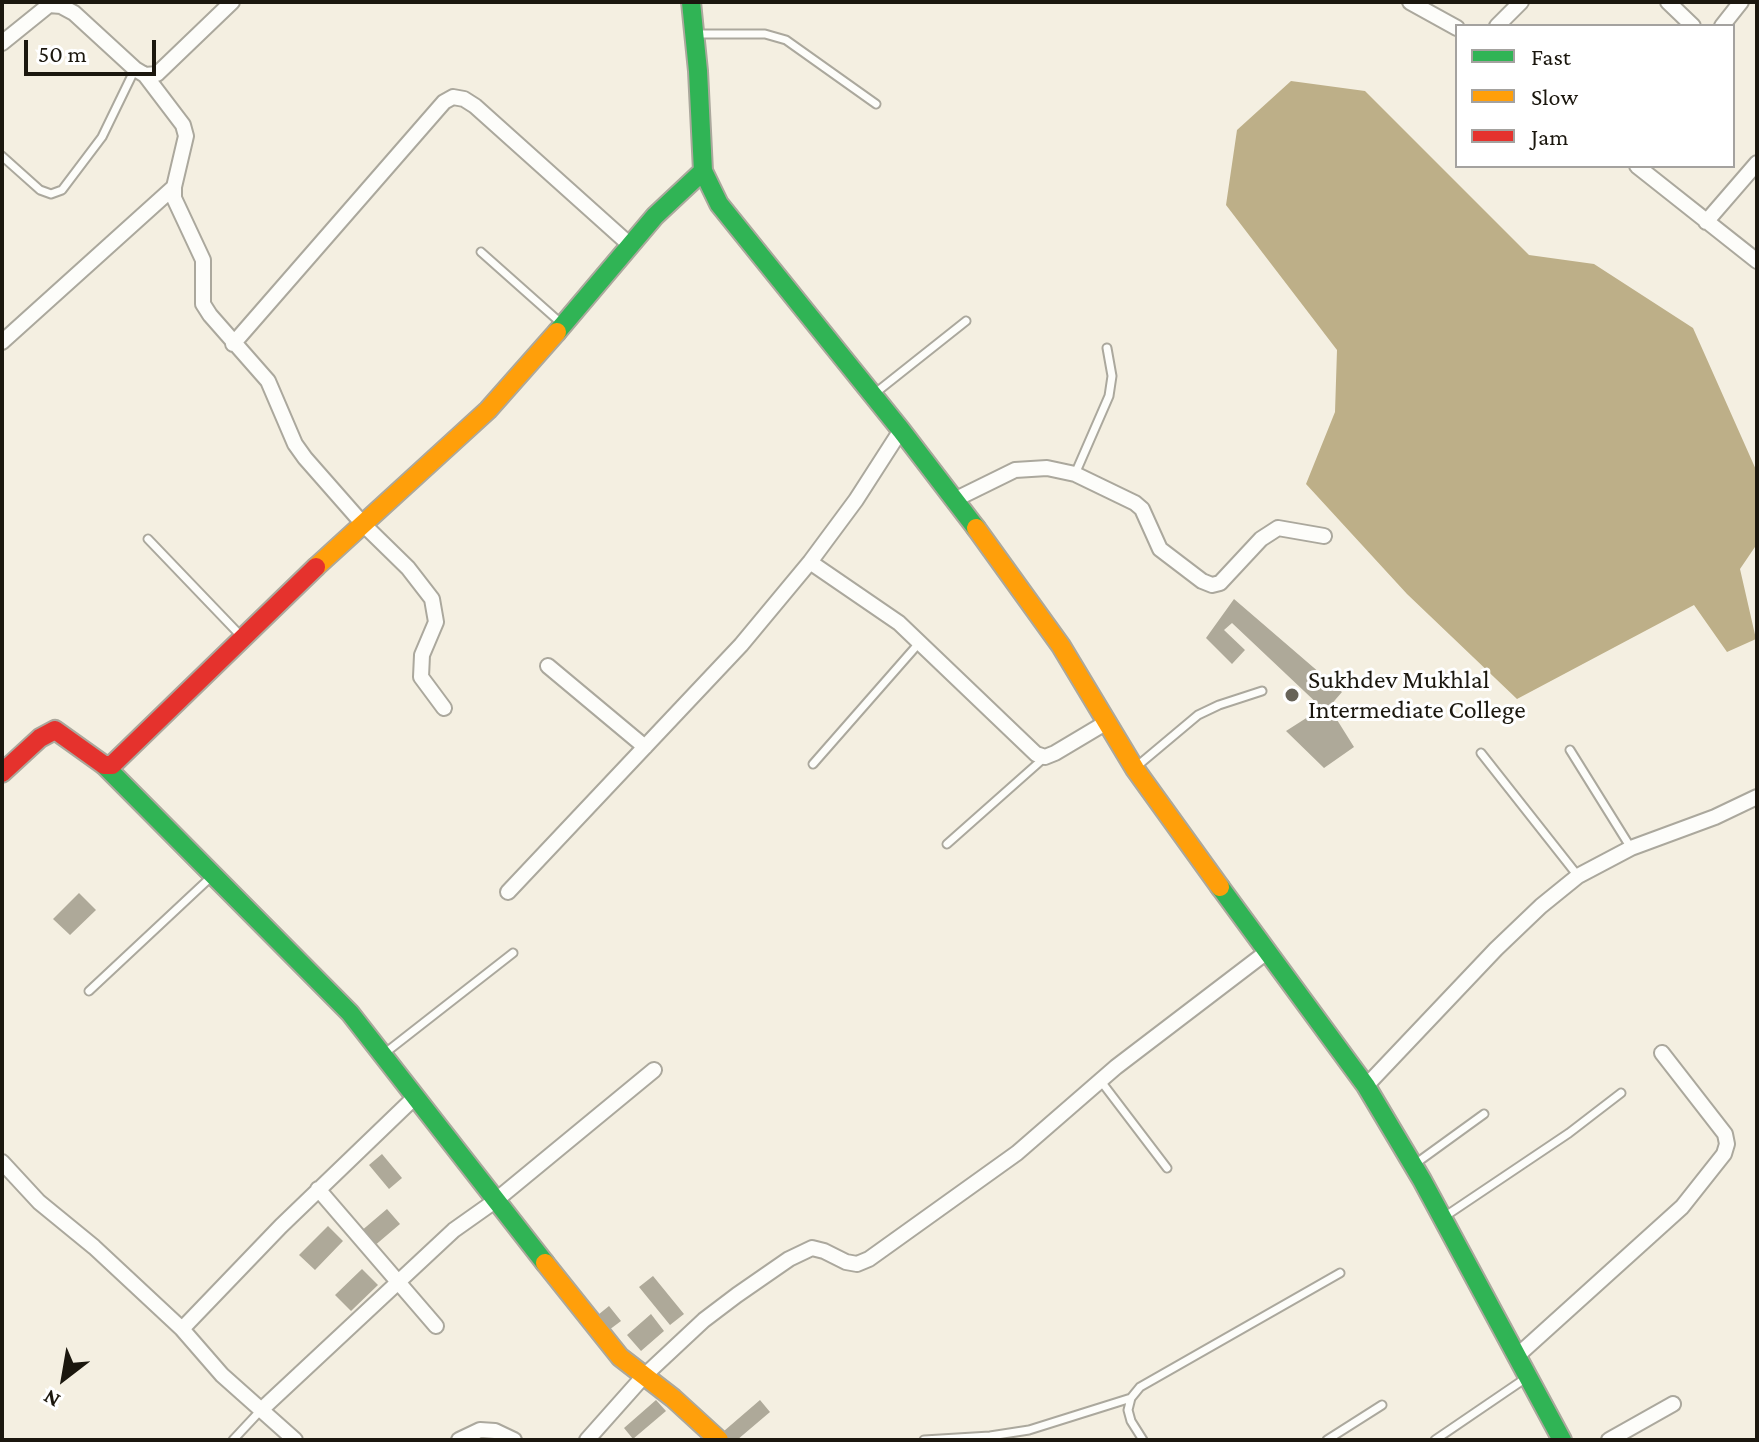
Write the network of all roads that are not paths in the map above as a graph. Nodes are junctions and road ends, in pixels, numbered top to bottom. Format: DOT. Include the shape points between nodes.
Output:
graph roads {
  1 [pos="232,2"];
  2 [pos="691,2"];
  3 [pos="1410,2"];
  4 [pos="1521,2"];
  5 [pos="1668,2"];
  6 [pos="1741,2"];
  7 [pos="79,8"];
  8 [pos="1499,24"];
  9 [pos="1691,24"];
  10 [pos="1724,24"];
  11 [pos="1455,27"];
  12 [pos="694,34"];
  13 [pos="2,43"];
  14 [pos="140,72"];
  15 [pos="876,104"];
  16 [pos="2,156"];
  17 [pos="1757,163"];
  18 [pos="1639,168"];
  19 [pos="703,171"];
  20 [pos="174,187"];
  21 [pos="1706,222"];
  22 [pos="630,245"];
  23 [pos="481,252"];
  24 [pos="1757,261"];
  25 [pos="966,321"];
  26 [pos="564,325"];
  27 [pos="2,342"];
  28 [pos="233,344"];
  29 [pos="1107,348"];
  30 [pos="873,395"];
  31 [pos="901,430"];
  32 [pos="1075,474"];
  33 [pos="954,500"];
  34 [pos="363,524"];
  35 [pos="1324,536"];
  36 [pos="148,539"];
  37 [pos="810,562"];
  38 [pos="242,638"];
  39 [pos="920,642"];
  40 [pos="548,666"];
  41 [pos="1262,691"];
  42 [pos="444,708"];
  43 [pos="1107,722"];
  44 [pos="645,747"];
  45 [pos="1570,750"];
  46 [pos="1481,753"];
  47 [pos="1045,757"];
  48 [pos="813,764"];
  49 [pos="104,765"];
  50 [pos="1135,769"];
  51 [pos="2,773"];
  52 [pos="1757,797"];
  53 [pos="947,844"];
  54 [pos="1631,848"];
  55 [pos="212,875"];
  56 [pos="1578,876"];
  57 [pos="508,892"];
  58 [pos="1268,951"];
  59 [pos="513,953"];
  60 [pos="89,991"];
  61 [pos="1662,1053"];
  62 [pos="384,1055"];
  63 [pos="654,1070"];
  64 [pos="1100,1080"];
  65 [pos="1366,1086"];
  66 [pos="1621,1093"];
  67 [pos="414,1098"];
  68 [pos="1484,1114"];
  69 [pos="2,1162"];
  70 [pos="1413,1165"];
  71 [pos="1167,1168"];
  72 [pos="318,1189"];
  73 [pos="495,1201"];
  74 [pos="1443,1218"];
  75 [pos="1340,1273"];
  76 [pos="399,1284"];
  77 [pos="436,1326"];
  78 [pos="182,1329"];
  79 [pos="1517,1356"];
  80 [pos="643,1377"];
  81 [pos="1528,1377"];
  82 [pos="1131,1398"];
  83 [pos="1673,1404"];
  84 [pos="1382,1405"];
  85 [pos="261,1410"];
  86 [pos="233,1440"];
  87 [pos="295,1440"];
  88 [pos="459,1440"];
  89 [pos="514,1440"];
  90 [pos="587,1440"];
  91 [pos="719,1440"];
  92 [pos="924,1440"];
  93 [pos="1143,1440"];
  94 [pos="1327,1440"];
  95 [pos="1435,1440"];
  96 [pos="1562,1440"];
  97 [pos="1609,1440"];
  1 -- 14 [label="street" via="157,74"];
  2 -- 12 [label="street"];
  3 -- 11 [label="street"];
  4 -- 8 [label="street"];
  5 -- 9 [label="street"];
  6 -- 10 [label="street"];
  7 -- 13 [label="street" via="49,5"];
  7 -- 14 [label="street"];
  12 -- 15 [label="lane" via="765,34 786,40"];
  12 -- 19 [label="street"];
  14 -- 16 [label="lane" via="102,137 62,190 40,190"];
  14 -- 20 [label="street" via="183,125 186,136"];
  17 -- 21 [label="street"];
  18 -- 21 [label="street"];
  19 -- 22 [label="street"];
  19 -- 30 [label="street" via="719,204"];
  20 -- 27 [label="street"];
  20 -- 28 [label="street" via="174,198 203,260 203,304"];
  21 -- 24 [label="street"];
  22 -- 26 [label="street"];
  22 -- 28 [label="street" via="475,106 453,97"];
  23 -- 26 [label="lane"];
  25 -- 30 [label="lane"];
  26 -- 34 [label="street" via="488,410"];
  28 -- 34 [label="street" via="268,381 300,451"];
  29 -- 32 [label="lane" via="1109,396"];
  30 -- 31 [label="street"];
  31 -- 33 [label="street"];
  31 -- 37 [label="street"];
  32 -- 33 [label="street" via="1047,468 1015,470"];
  32 -- 35 [label="street" via="1135,503 1160,549 1212,585 1278,528"];
  33 -- 43 [label="street" via="1042,618"];
  34 -- 38 [label="street"];
  34 -- 42 [label="street" via="432,599 436,622 422,655 421,677"];
  36 -- 38 [label="lane"];
  37 -- 39 [label="street"];
  37 -- 44 [label="street"];
  38 -- 49 [label="street" via="121,759"];
  39 -- 47 [label="street" via="1027,748"];
  39 -- 48 [label="lane"];
  40 -- 44 [label="street"];
  41 -- 50 [label="lane" via="1198,715"];
  43 -- 47 [label="street"];
  43 -- 50 [label="street"];
  44 -- 57 [label="street"];
  45 -- 54 [label="lane"];
  46 -- 56 [label="lane"];
  47 -- 53 [label="lane"];
  49 -- 51 [label="street" via="55,730"];
  49 -- 55 [label="street"];
  50 -- 58 [label="street"];
  52 -- 54 [label="street"];
  54 -- 56 [label="street"];
  55 -- 60 [label="lane"];
  55 -- 62 [label="street" via="327,988"];
  56 -- 65 [label="street" via="1496,949"];
  58 -- 64 [label="street"];
  58 -- 65 [label="street"];
  59 -- 62 [label="lane"];
  61 -- 79 [label="street" via="1725,1134 1724,1154 1682,1207"];
  62 -- 67 [label="street"];
  63 -- 73 [label="street"];
  64 -- 71 [label="lane"];
  64 -- 80 [label="street" via="1017,1153 869,1259 857,1264 812,1248 801,1252 720,1307"];
  65 -- 70 [label="street"];
  66 -- 74 [label="lane"];
  67 -- 72 [label="street"];
  67 -- 73 [label="street"];
  68 -- 70 [label="lane"];
  69 -- 78 [label="street" via="39,1202"];
  70 -- 74 [label="street"];
  72 -- 76 [label="street"];
  72 -- 78 [label="street"];
  73 -- 76 [label="street" via="454,1230"];
  73 -- 80 [label="street" via="620,1357"];
  74 -- 79 [label="street"];
  75 -- 82 [label="lane" via="1140,1387"];
  76 -- 77 [label="street"];
  76 -- 85 [label="street"];
  78 -- 85 [label="street"];
  79 -- 81 [label="street"];
  80 -- 90 [label="street"];
  80 -- 91 [label="street"];
  81 -- 95 [label="lane"];
  81 -- 96 [label="street"];
  82 -- 92 [label="lane" via="1009,1434"];
  82 -- 93 [label="lane" via="1131,1421"];
  83 -- 97 [label="street"];
  84 -- 94 [label="lane"];
  85 -- 86 [label="lane"];
  85 -- 87 [label="street"];
  88 -- 89 [label="street" via="480,1430"];
}
